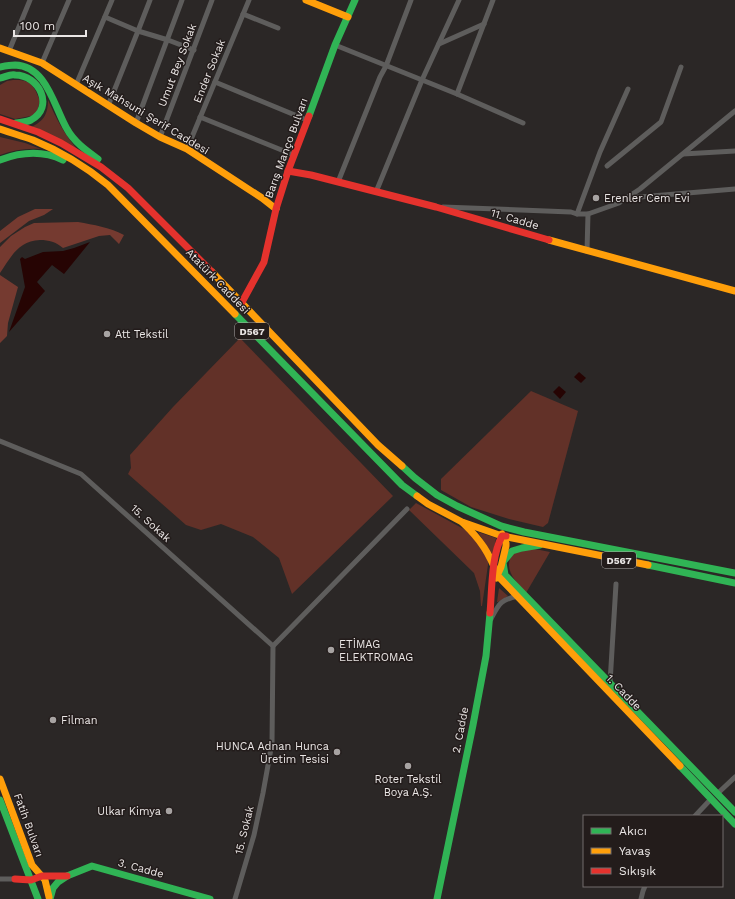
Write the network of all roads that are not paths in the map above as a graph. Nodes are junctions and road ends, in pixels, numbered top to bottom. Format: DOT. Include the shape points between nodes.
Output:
graph roads {
  1 [pos="30,0"];
  2 [pos="69,0"];
  3 [pos="112,0"];
  4 [pos="150,0"];
  5 [pos="182,0"];
  6 [pos="212,0"];
  7 [pos="249,0"];
  8 [pos="355,0"];
  9 [pos="411,0"];
  10 [pos="459,0"];
  11 [pos="493,0"];
  12 [pos="311,1"];
  13 [pos="243,14"];
  14 [pos="105,17"];
  15 [pos="348,17"];
  16 [pos="484,24"];
  17 [pos="278,28"];
  18 [pos="138,32"];
  19 [pos="168,40"];
  20 [pos="439,44"];
  21 [pos="336,45"];
  22 [pos="0,48"];
  23 [pos="194,50"];
  24 [pos="9,51"];
  25 [pos="42,63"];
  26 [pos="386,66"];
  27 [pos="0,67"];
  28 [pos="681,67"];
  29 [pos="0,78"];
  30 [pos="422,80"];
  31 [pos="215,82"];
  32 [pos="76,85"];
  33 [pos="628,89"];
  34 [pos="456,94"];
  35 [pos="108,106"];
  36 [pos="735,111"];
  37 [pos="200,117"];
  38 [pos="0,119"];
  39 [pos="307,120"];
  40 [pos="10,123"];
  41 [pos="136,123"];
  42 [pos="523,123"];
  43 [pos="0,129"];
  44 [pos="160,137"];
  45 [pos="187,149"];
  46 [pos="735,151"];
  47 [pos="683,154"];
  48 [pos="294,155"];
  49 [pos="0,160"];
  50 [pos="607,166"];
  51 [pos="288,171"];
  52 [pos="338,182"];
  53 [pos="128,188"];
  54 [pos="735,189"];
  55 [pos="116,191"];
  56 [pos="376,192"];
  57 [pos="628,198"];
  58 [pos="436,207"];
  59 [pos="276,209"];
  60 [pos="577,214"];
  61 [pos="588,214"];
  62 [pos="586,251"];
  63 [pos="735,291"];
  64 [pos="241,304"];
  65 [pos="0,441"];
  66 [pos="407,509"];
  67 [pos="462,522"];
  68 [pos="501,526"];
  69 [pos="524,532"];
  70 [pos="502,536"];
  71 [pos="540,545"];
  72 [pos="503,562"];
  73 [pos="494,564"];
  74 [pos="735,573"];
  75 [pos="502,575"];
  76 [pos="492,583"];
  77 [pos="735,583"];
  78 [pos="616,584"];
  79 [pos="518,596"];
  80 [pos="490,620"];
  81 [pos="273,646"];
  82 [pos="610,683"];
  83 [pos="735,777"];
  84 [pos="0,779"];
  85 [pos="717,794"];
  86 [pos="711,799"];
  87 [pos="0,800"];
  88 [pos="735,812"];
  89 [pos="696,815"];
  90 [pos="735,824"];
  91 [pos="25,866"];
  92 [pos="42,876"];
  93 [pos="67,876"];
  94 [pos="0,879"];
  95 [pos="15,879"];
  96 [pos="31,880"];
  97 [pos="645,887"];
  98 [pos="48,891"];
  99 [pos="38,897"];
  100 [pos="50,899"];
  101 [pos="210,899"];
  102 [pos="235,899"];
  103 [pos="437,899"];
  104 [pos="641,899"];
  1 -- 24 [label="street"];
  2 -- 25 [label="street"];
  3 -- 14 [label="street"];
  4 -- 18 [label="street"];
  5 -- 19 [label="street"];
  6 -- 23 [label="street, Umut Bey Sokak"];
  7 -- 13 [label="street, Ender Sokak"];
  8 -- 15 [label="main road, Barış Manço Bulvarı"];
  9 -- 26 [label="street"];
  10 -- 20 [label="street"];
  11 -- 16 [label="street"];
  12 -- 15 [label="main road"];
  13 -- 17 [label="street"];
  13 -- 31 [label="street, Ender Sokak"];
  14 -- 18 [label="street"];
  14 -- 32 [label="street"];
  15 -- 21 [label="main road, Barış Manço Bulvarı"];
  16 -- 20 [label="street"];
  16 -- 34 [label="street"];
  18 -- 19 [label="street"];
  18 -- 35 [label="street"];
  19 -- 23 [label="street"];
  19 -- 41 [label="street"];
  20 -- 30 [label="street"];
  21 -- 26 [label="street"];
  21 -- 39 [label="main road, Barış Manço Bulvarı"];
  22 -- 24 [label="main road, Aşık Mahsuni Şerif Caddesi"];
  23 -- 44 [label="street, Umut Bey Sokak"];
  24 -- 25 [label="main road, Aşık Mahsuni Şerif Caddesi"];
  25 -- 32 [label="main road, Aşık Mahsuni Şerif Caddesi"];
  26 -- 30 [label="street"];
  26 -- 52 [label="street"];
  27 -- 53 [label="main road" via="22,65 37,73 48,88 71,135 116,174"];
  28 -- 50 [label="street" via="661,122"];
  29 -- 40 [label="main road" via="12,74 24,76 37,84 42,94 42,108 34,119"];
  30 -- 34 [label="street"];
  30 -- 56 [label="street"];
  31 -- 37 [label="street, Ender Sokak"];
  31 -- 39 [label="street"];
  32 -- 35 [label="main road, Aşık Mahsuni Şerif Caddesi"];
  33 -- 60 [label="street" via="600,152"];
  34 -- 42 [label="street"];
  35 -- 41 [label="main road, Aşık Mahsuni Şerif Caddesi"];
  36 -- 47 [label="street"];
  37 -- 45 [label="street, Ender Sokak"];
  37 -- 48 [label="street"];
  38 -- 40 [label="main road, D567"];
  39 -- 48 [label="main road, Barış Manço Bulvarı"];
  40 -- 53 [label="main road, D567" via="61,143 96,164"];
  41 -- 44 [label="main road, Aşık Mahsuni Şerif Caddesi"];
  43 -- 55 [label="main road, Atatürk Caddesi / D567" via="63,154"];
  44 -- 45 [label="main road, Aşık Mahsuni Şerif Caddesi"];
  45 -- 59 [label="main road, Aşık Mahsuni Şerif Caddesi"];
  46 -- 47 [label="street"];
  47 -- 57 [label="street"];
  48 -- 51 [label="main road, Barış Manço Bulvarı"];
  49 -- 55 [label="main road" via="29,153 55,156"];
  51 -- 52 [label="main road, 11. Cadde"];
  51 -- 59 [label="main road, Barış Manço Bulvarı"];
  52 -- 56 [label="main road, 11. Cadde"];
  53 -- 64 [label="main road, D567"];
  54 -- 57 [label="street"];
  55 -- 67 [label="main road, Atatürk Caddesi / D567" via="402,485 428,504"];
  56 -- 58 [label="main road, 11. Cadde"];
  57 -- 61 [label="street"];
  58 -- 60 [label="street"];
  58 -- 62 [label="main road, 11. Cadde"];
  59 -- 64 [label="main road, Barış Manço Bulvarı" via="264,262"];
  60 -- 61 [label="street"];
  61 -- 62 [label="street"];
  62 -- 63 [label="main road, 11. Cadde"];
  64 -- 68 [label="main road, D567" via="378,445 418,480 437,495"];
  65 -- 81 [label="street, 15. Sokak" via="81,474"];
  66 -- 81 [label="street"];
  67 -- 70 [label="main road, Atatürk Caddesi / D567"];
  67 -- 73 [label="main road" via="486,547"];
  68 -- 69 [label="main road, D567"];
  68 -- 70 [label="main road"];
  69 -- 70 [label="main road"];
  69 -- 74 [label="main road, D567"];
  70 -- 71 [label="main road, D567"];
  70 -- 72 [label="main road" via="506,543"];
  70 -- 73 [label="main road, 2. Cadde"];
  71 -- 72 [label="main road" via="512,552"];
  71 -- 77 [label="main road, D567"];
  72 -- 75 [label="main road"];
  73 -- 75 [label="main road"];
  73 -- 76 [label="main road, 2. Cadde"];
  75 -- 76 [label="main road"];
  75 -- 79 [label="main road, 1. Cadde"];
  75 -- 82 [label="main road, 1. Cadde"];
  76 -- 80 [label="main road, 2. Cadde"];
  78 -- 82 [label="street"];
  79 -- 80 [label="street" via="499,604"];
  79 -- 86 [label="main road, 1. Cadde"];
  80 -- 103 [label="main road, 2. Cadde" via="486,656"];
  81 -- 102 [label="street, 15. Sokak" via="272,743 254,835"];
  82 -- 85 [label="main road, 1. Cadde"];
  83 -- 85 [label="street"];
  84 -- 92 [label="main road, Fatih Bulvarı" via="32,865"];
  85 -- 88 [label="main road, 1. Cadde"];
  86 -- 89 [label="street"];
  86 -- 90 [label="main road, 1. Cadde"];
  87 -- 91 [label="main road"];
  91 -- 95 [label="main road"];
  91 -- 96 [label="main road"];
  92 -- 93 [label="main road"];
  92 -- 96 [label="main road"];
  92 -- 98 [label="main road, Fatih Bulvarı"];
  93 -- 100 [label="main road" via="52,888"];
  93 -- 101 [label="main road, 3. Cadde" via="92,866"];
  94 -- 95 [label="street"];
  95 -- 96 [label="main road"];
  96 -- 99 [label="main road"];
  97 -- 104 [label="street"];
  98 -- 99 [label="main road"];
  98 -- 100 [label="main road, Fatih Bulvarı"];
}
